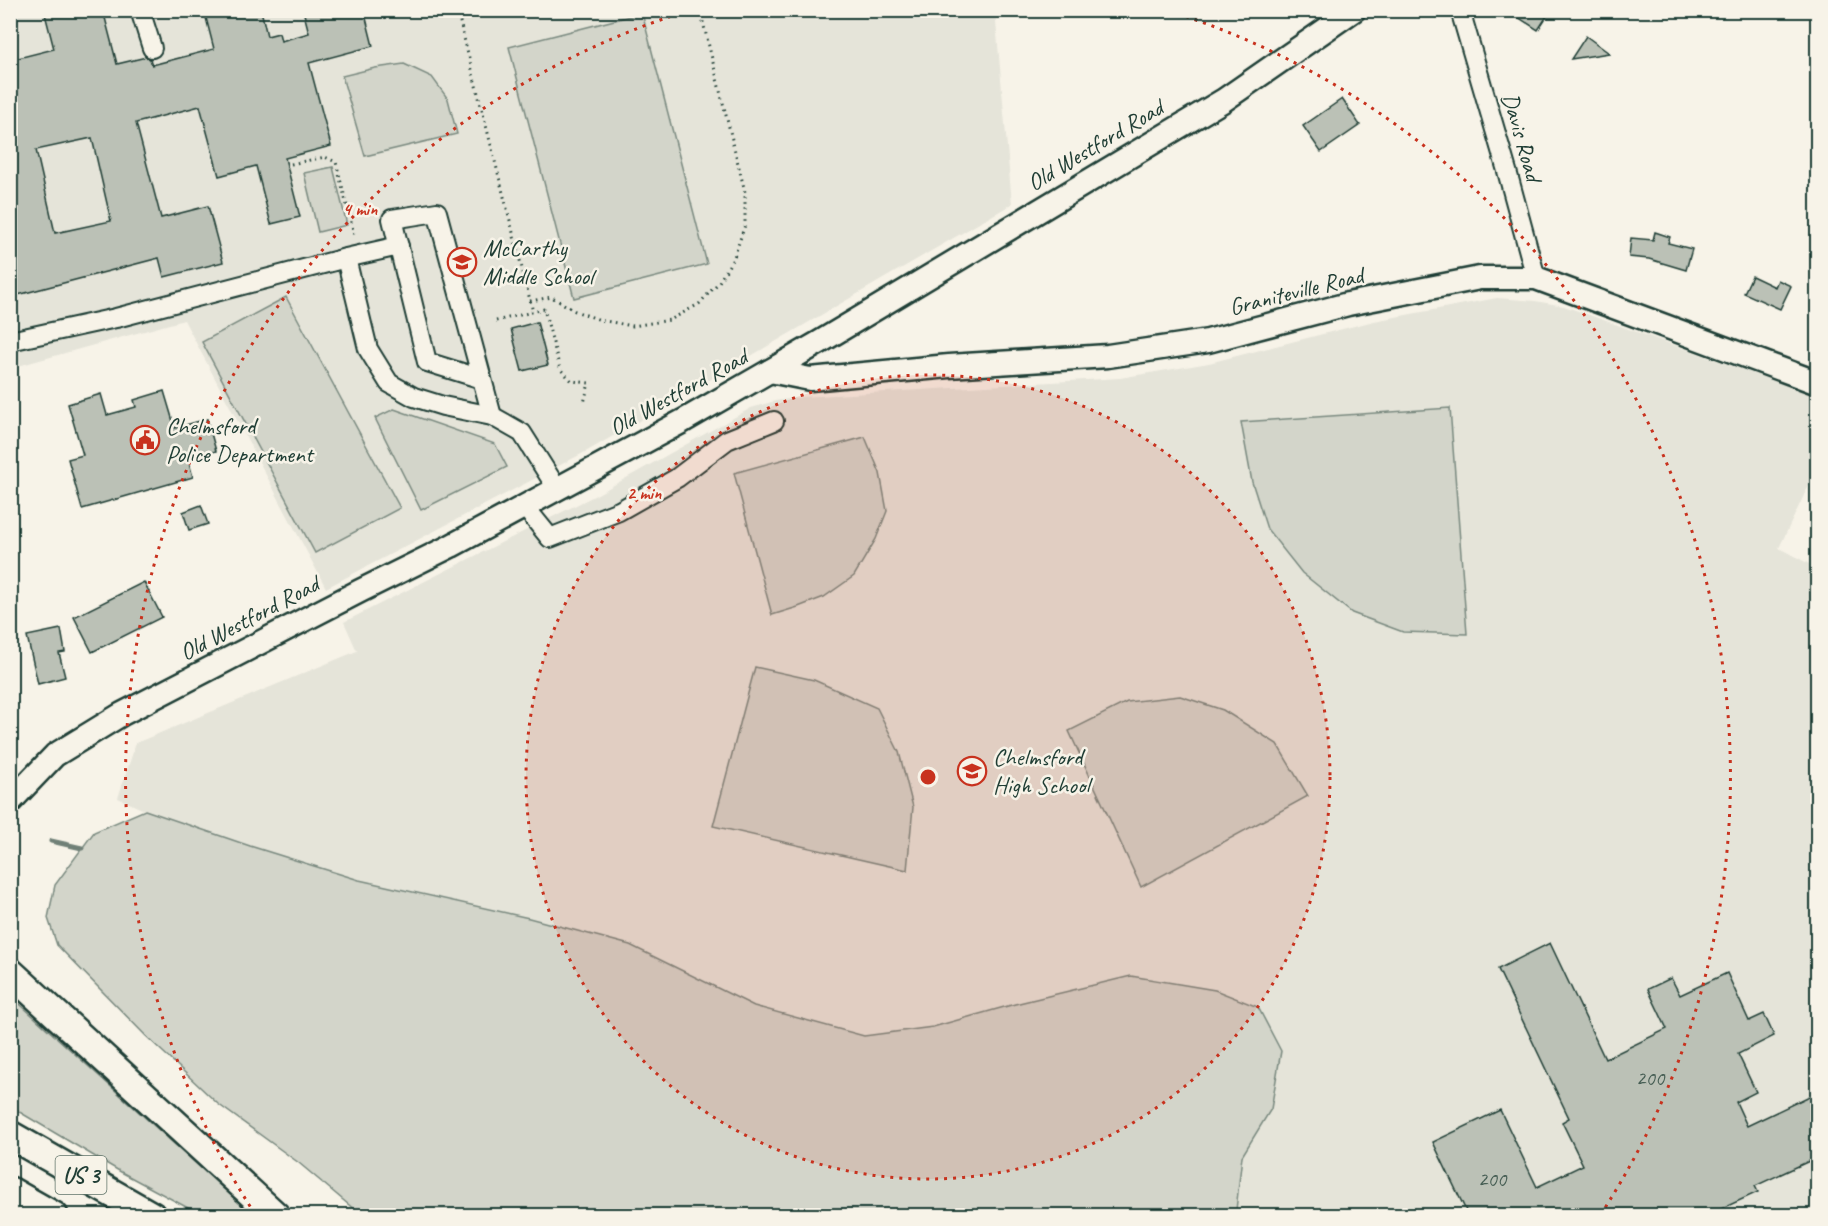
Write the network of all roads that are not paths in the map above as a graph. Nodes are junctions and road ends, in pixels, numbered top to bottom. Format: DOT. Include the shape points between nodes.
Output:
graph roads {
  1 [pos="140,10"];
  2 [pos="1354,10"];
  3 [pos="1460,10"];
  4 [pos="152,48"];
  5 [pos="399,246"];
  6 [pos="351,252"];
  7 [pos="1536,278"];
  8 [pos="10,341"];
  9 [pos="770,371"];
  10 [pos="482,379"];
  11 [pos="1818,383"];
  12 [pos="492,416"];
  13 [pos="774,421"];
  14 [pos="558,490"];
  15 [pos="525,507"];
  16 [pos="13,802"];
  17 [pos="10,972"];
  18 [pos="10,1135"];
  19 [pos="10,1191"];
  20 [pos="54,1215"];
  21 [pos="152,1215"];
  22 [pos="276,1215"];
  1 -- 4 [label="street"];
  2 -- 9 [label="main road, Old Westford Road" via="1224,100"];
  3 -- 7 [label="street, Davis Road"];
  5 -- 6 [label="street"];
  5 -- 10 [label="street" via="427,362"];
  5 -- 10 [label="street" via="392,219 437,212"];
  6 -- 8 [label="street" via="127,315"];
  6 -- 12 [label="street" via="368,349 389,383 414,398"];
  7 -- 9 [label="main road, Graniteville Road" via="1480,278 1348,304 1208,342 1108,356 810,379"];
  7 -- 11 [label="main road, Graniteville Road"];
  9 -- 14 [label="main road, Old Westford Road"];
  10 -- 12 [label="street"];
  12 -- 14 [label="street" via="522,433"];
  13 -- 15 [label="street" via="727,440 677,478 619,511 550,538"];
  14 -- 15 [label="main road, Old Westford Road"];
  15 -- 16 [label="main road, Old Westford Road" via="122,714 56,754"];
  17 -- 22 [label="highway"];
  18 -- 21 [label="highway, US 3"];
  19 -- 20 [label="highway, US 3"];
}
